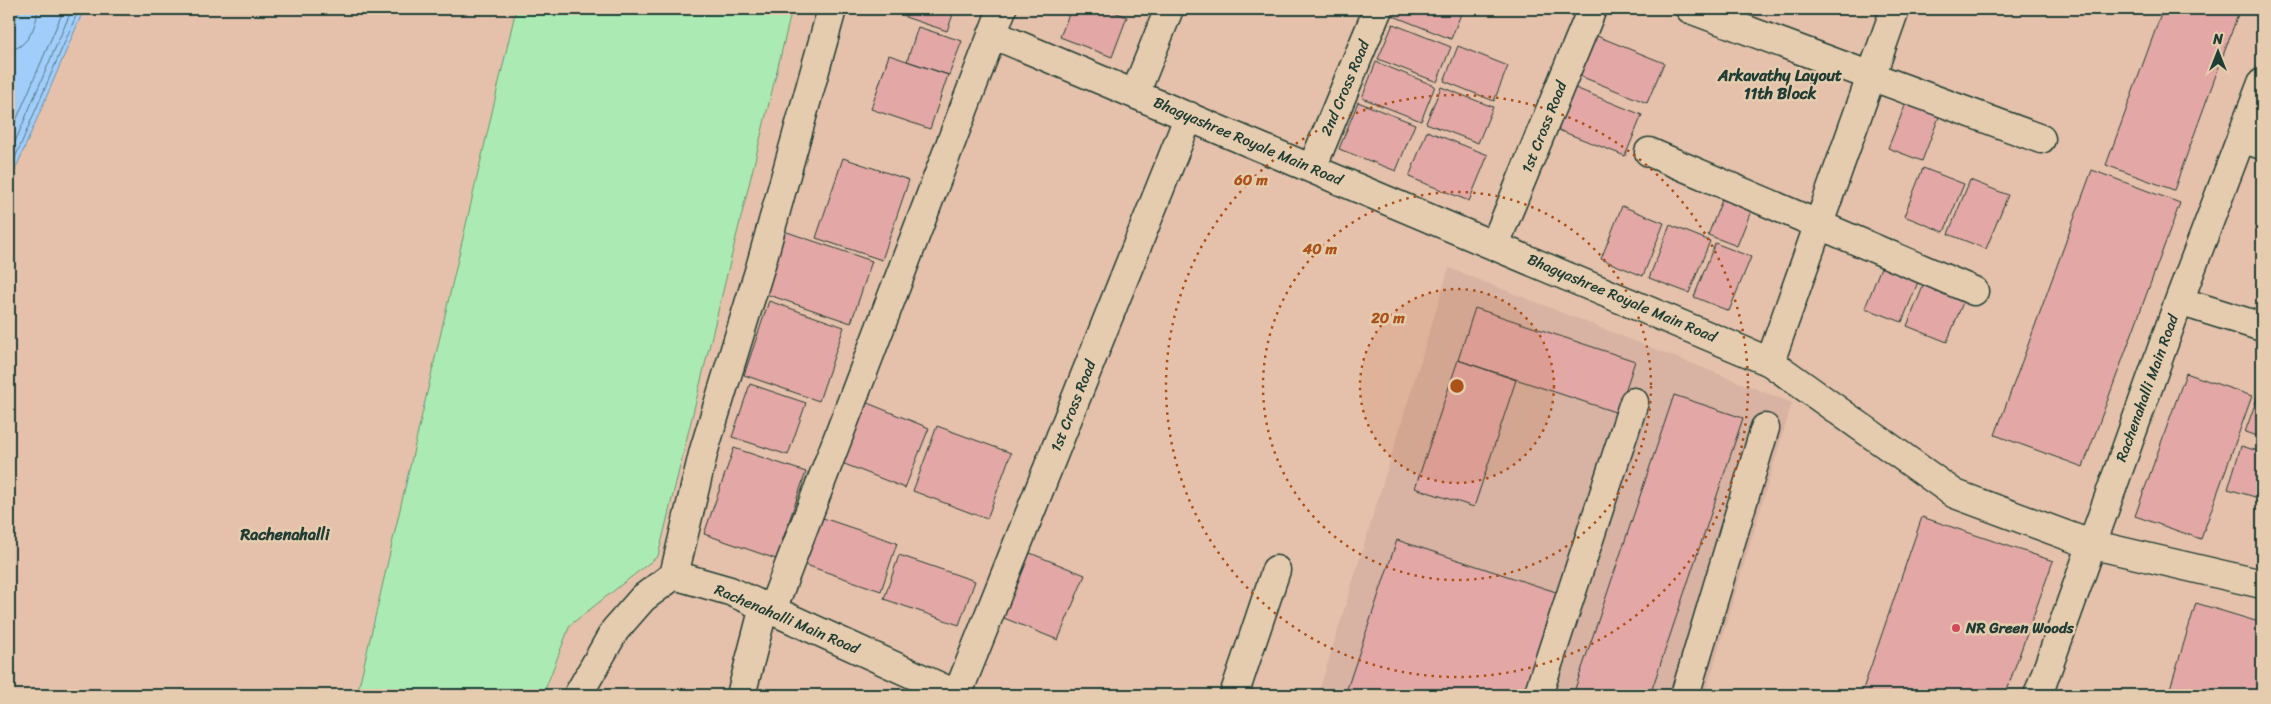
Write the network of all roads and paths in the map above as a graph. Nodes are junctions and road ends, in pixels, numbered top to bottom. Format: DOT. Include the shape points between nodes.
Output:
graph roads {
  1 [pos="832,9"];
  2 [pos="1002,9"];
  3 [pos="1169,9"];
  4 [pos="1378,9"];
  5 [pos="1592,9"];
  6 [pos="1690,9"];
  7 [pos="1894,9"];
  8 [pos="992,34"];
  9 [pos="1871,76"];
  10 [pos="2262,83"];
  11 [pos="1135,94"];
  12 [pos="1189,116"];
  13 [pos="2041,139"];
  14 [pos="2252,142"];
  15 [pos="1649,152"];
  16 [pos="1312,168"];
  17 [pos="1818,226"];
  18 [pos="1495,244"];
  19 [pos="1974,291"];
  20 [pos="2179,301"];
  21 [pos="2262,327"];
  22 [pos="1770,362"];
  23 [pos="1634,402"];
  24 [pos="1765,428"];
  25 [pos="2090,544"];
  26 [pos="1276,570"];
  27 [pos="674,575"];
  28 [pos="2262,584"];
  29 [pos="768,608"];
  30 [pos="948,693"];
  31 [pos="578,695"];
  32 [pos="741,695"];
  33 [pos="1234,695"];
  34 [pos="1538,695"];
  35 [pos="1685,695"];
  36 [pos="2038,695"];
  1 -- 27 [label="street" via="760,268 704,450"];
  2 -- 8 [label="street"];
  3 -- 11 [label="street"];
  4 -- 16 [label="street, 2nd Cross Road"];
  5 -- 18 [label="street, 1st Cross Road"];
  6 -- 9 [label="street"];
  7 -- 9 [label="street"];
  8 -- 11 [label="street, Bhagyashree Royale Main Road"];
  8 -- 29 [label="street"];
  9 -- 13 [label="street"];
  9 -- 17 [label="street"];
  10 -- 14 [label="street, Rachenahalli Main Road"];
  11 -- 12 [label="street, Bhagyashree Royale Main Road"];
  12 -- 16 [label="street, Bhagyashree Royale Main Road"];
  12 -- 30 [label="street, 1st Cross Road"];
  14 -- 20 [label="street, Rachenahalli Main Road"];
  15 -- 17 [label="street"];
  16 -- 18 [label="street, Bhagyashree Royale Main Road"];
  17 -- 19 [label="street"];
  17 -- 22 [label="street"];
  18 -- 22 [label="street, Bhagyashree Royale Main Road"];
  20 -- 21 [label="street"];
  20 -- 25 [label="street, Rachenahalli Main Road"];
  22 -- 25 [label="street, Bhagyashree Royale Main Road" via="1955,494"];
  23 -- 34 [label="street"];
  24 -- 35 [label="street"];
  25 -- 28 [label="street, Bhagyashree Royale Main Road"];
  25 -- 36 [label="street, Rachenahalli Main Road"];
  26 -- 33 [label="street"];
  27 -- 29 [label="street, Rachenahalli Main Road" via="730,591"];
  27 -- 31 [label="street" via="643,598 615,630"];
  29 -- 30 [label="street, Rachenahalli Main Road"];
  29 -- 32 [label="street"];
}
